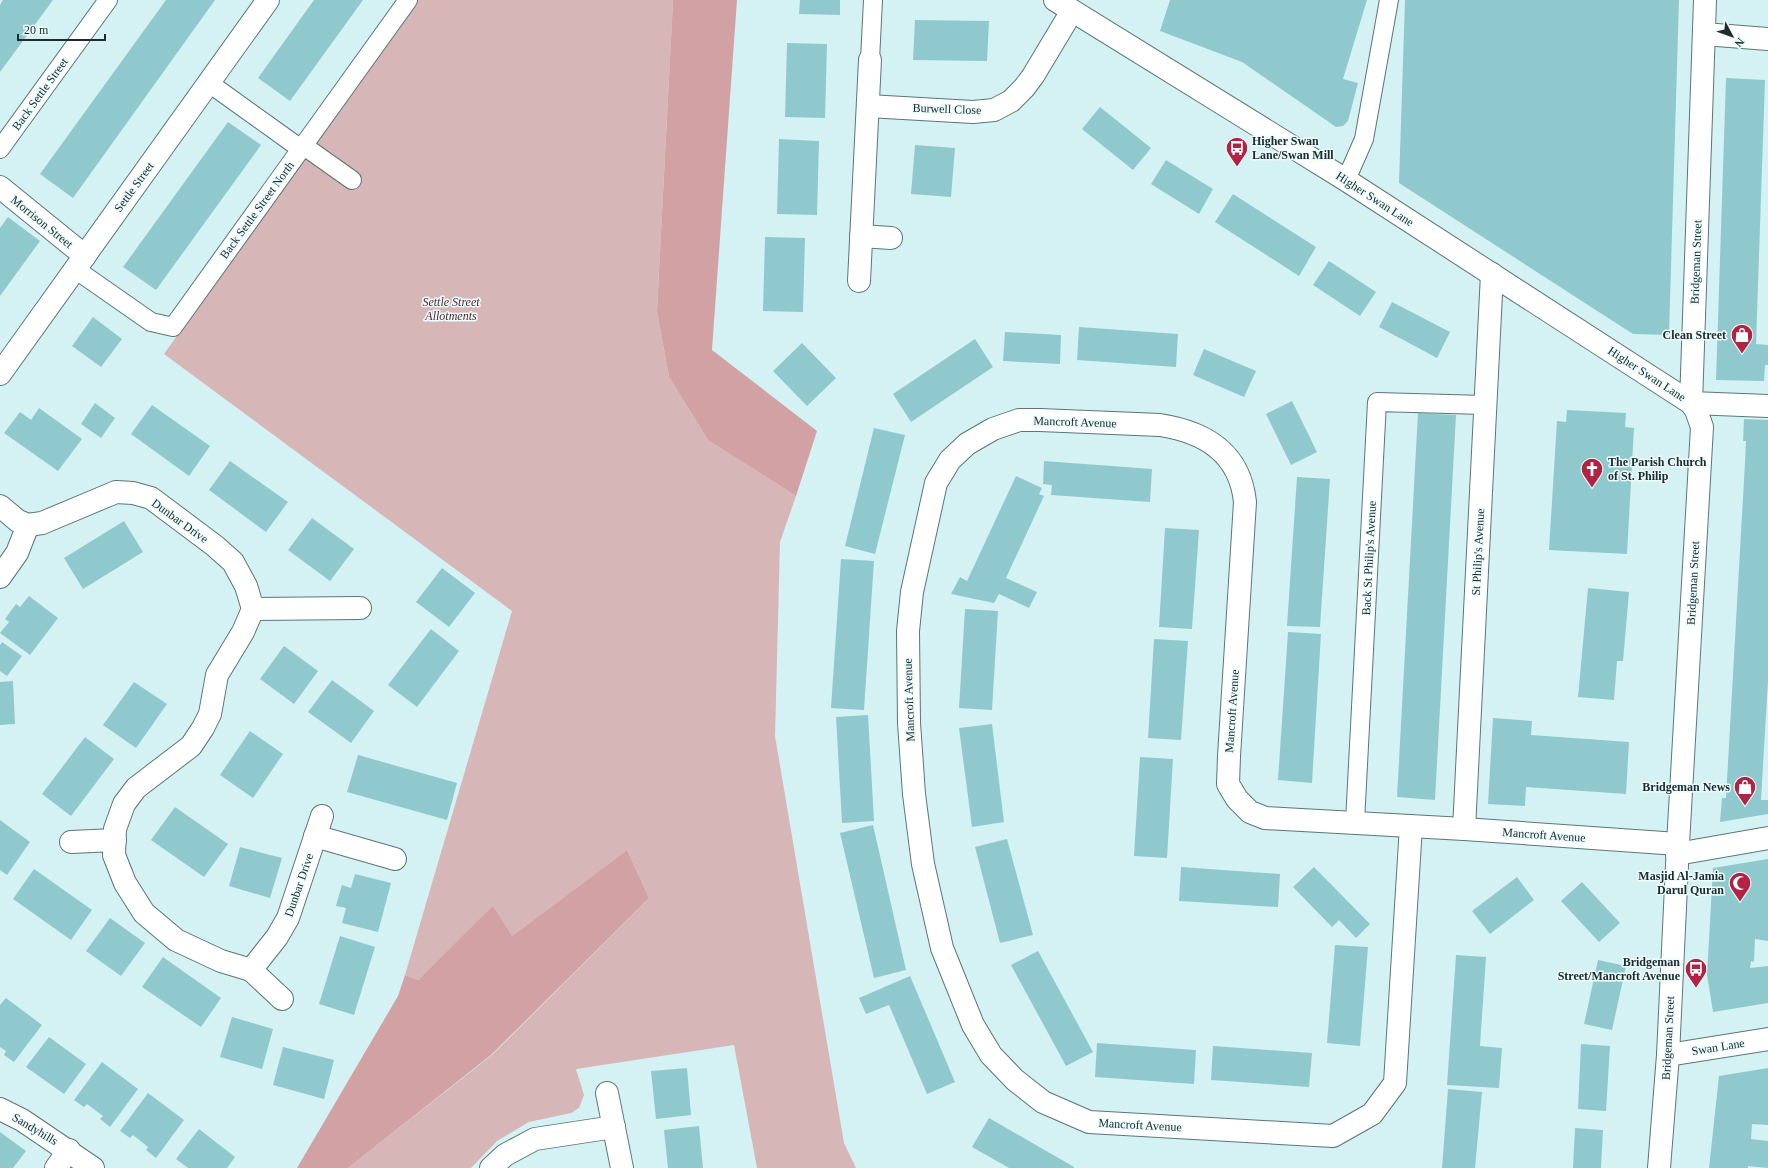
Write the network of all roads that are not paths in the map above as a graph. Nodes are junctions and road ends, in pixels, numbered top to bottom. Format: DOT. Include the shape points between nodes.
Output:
graph roads {
  1 [pos="108,0"];
  2 [pos="268,0"];
  3 [pos="408,0"];
  4 [pos="873,0"];
  5 [pos="1389,0"];
  6 [pos="1705,0"];
  7 [pos="1068,4"];
  8 [pos="1704,34"];
  9 [pos="1768,39"];
  10 [pos="870,60"];
  11 [pos="209,83"];
  12 [pos="868,106"];
  13 [pos="302,148"];
  14 [pos="0,150"];
  15 [pos="352,180"];
  16 [pos="1346,180"];
  17 [pos="0,187"];
  18 [pos="861,236"];
  19 [pos="891,238"];
  20 [pos="80,263"];
  21 [pos="1492,274"];
  22 [pos="860,281"];
  23 [pos="0,374"];
  24 [pos="1691,403"];
  25 [pos="1485,405"];
  26 [pos="1768,406"];
  27 [pos="0,506"];
  28 [pos="28,525"];
  29 [pos="0,577"];
  30 [pos="360,608"];
  31 [pos="253,609"];
  32 [pos="322,816"];
  33 [pos="1355,822"];
  34 [pos="1411,826"];
  35 [pos="1464,829"];
  36 [pos="316,836"];
  37 [pos="1768,838"];
  38 [pos="115,840"];
  39 [pos="70,842"];
  40 [pos="1677,849"];
  41 [pos="396,859"];
  42 [pos="251,970"];
  43 [pos="282,999"];
  44 [pos="1768,1039"];
  45 [pos="1668,1055"];
  46 [pos="607,1093"];
  47 [pos="0,1109"];
  48 [pos="614,1127"];
  49 [pos="69,1150"];
  50 [pos="56,1168"];
  51 [pos="93,1168"];
  52 [pos="491,1168"];
  53 [pos="622,1168"];
  54 [pos="1659,1168"];
  1 -- 14 [label="lane, Back Settle Street"];
  2 -- 11 [label="street, Settle Street"];
  3 -- 13 [label="lane, Back Settle Street North"];
  4 -- 10 [label="lane"];
  5 -- 16 [label="lane" via="1364,139"];
  6 -- 8 [label="street, Bridgeman Street"];
  7 -- 12 [label="street, Burwell Close" via="1033,76 1011,101 994,110 972,112"];
  7 -- 16 [label="street, Higher Swan Lane"];
  8 -- 9 [label="street"];
  8 -- 24 [label="street, Bridgeman Street"];
  10 -- 12 [label="street"];
  11 -- 13 [label="lane"];
  11 -- 20 [label="street, Settle Street"];
  12 -- 18 [label="street"];
  13 -- 15 [label="lane"];
  13 -- 20 [label="lane, Back Settle Street North" via="173,327 151,322"];
  16 -- 21 [label="street, Higher Swan Lane"];
  17 -- 20 [label="street, Morrison Street"];
  18 -- 19 [label="street"];
  18 -- 22 [label="street"];
  20 -- 23 [label="street, Settle Street"];
  21 -- 24 [label="street, Higher Swan Lane"];
  21 -- 25 [label="street, St Philip's Avenue"];
  24 -- 26 [label="street"];
  24 -- 40 [label="street, Bridgeman Street" via="1702,427"];
  25 -- 33 [label="lane, Back St Philip's Avenue" via="1377,402"];
  25 -- 35 [label="street, St Philip's Avenue"];
  27 -- 28 [label="street" via="18,521"];
  28 -- 29 [label="street" via="17,554"];
  28 -- 31 [label="street, Dunbar Drive" via="42,524 116,492 151,498 233,562 246,586"];
  30 -- 31 [label="street"];
  31 -- 38 [label="street" via="243,632 217,675 210,714 203,728 191,746 136,788 124,804 115,829"];
  32 -- 36 [label="street, Dunbar Drive"];
  33 -- 34 [label="street, Mancroft Avenue"];
  33 -- 34 [label="street, Mancroft Avenue" via="1265,818 1250,812 1237,799 1228,784 1245,502 1237,472 1215,445 1190,432 1160,425 1019,420 993,429 967,444 950,460 936,483 912,592 908,630 909,723 914,794 923,864 942,948 973,1025 992,1055 1015,1080 1043,1102 1090,1122 1333,1136 1372,1114 1396,1083"];
  34 -- 35 [label="street, Mancroft Avenue"];
  35 -- 40 [label="street, Mancroft Avenue"];
  36 -- 41 [label="street"];
  36 -- 42 [label="street, Dunbar Drive" via="288,918 277,937"];
  37 -- 40 [label="street, Mancroft Avenue"];
  38 -- 39 [label="street"];
  38 -- 42 [label="street" via="114,855 125,883 144,913 176,940 221,961"];
  40 -- 45 [label="street, Bridgeman Street"];
  42 -- 43 [label="street"];
  44 -- 45 [label="street, Swan Lane"];
  45 -- 54 [label="street, Bridgeman Street"];
  46 -- 48 [label="street"];
  47 -- 49 [label="street, Sandyhills"];
  48 -- 52 [label="street" via="535,1139 505,1155"];
  48 -- 53 [label="street"];
  49 -- 50 [label="street, Sandyhills"];
  49 -- 51 [label="street, Sandyhills"];
}
